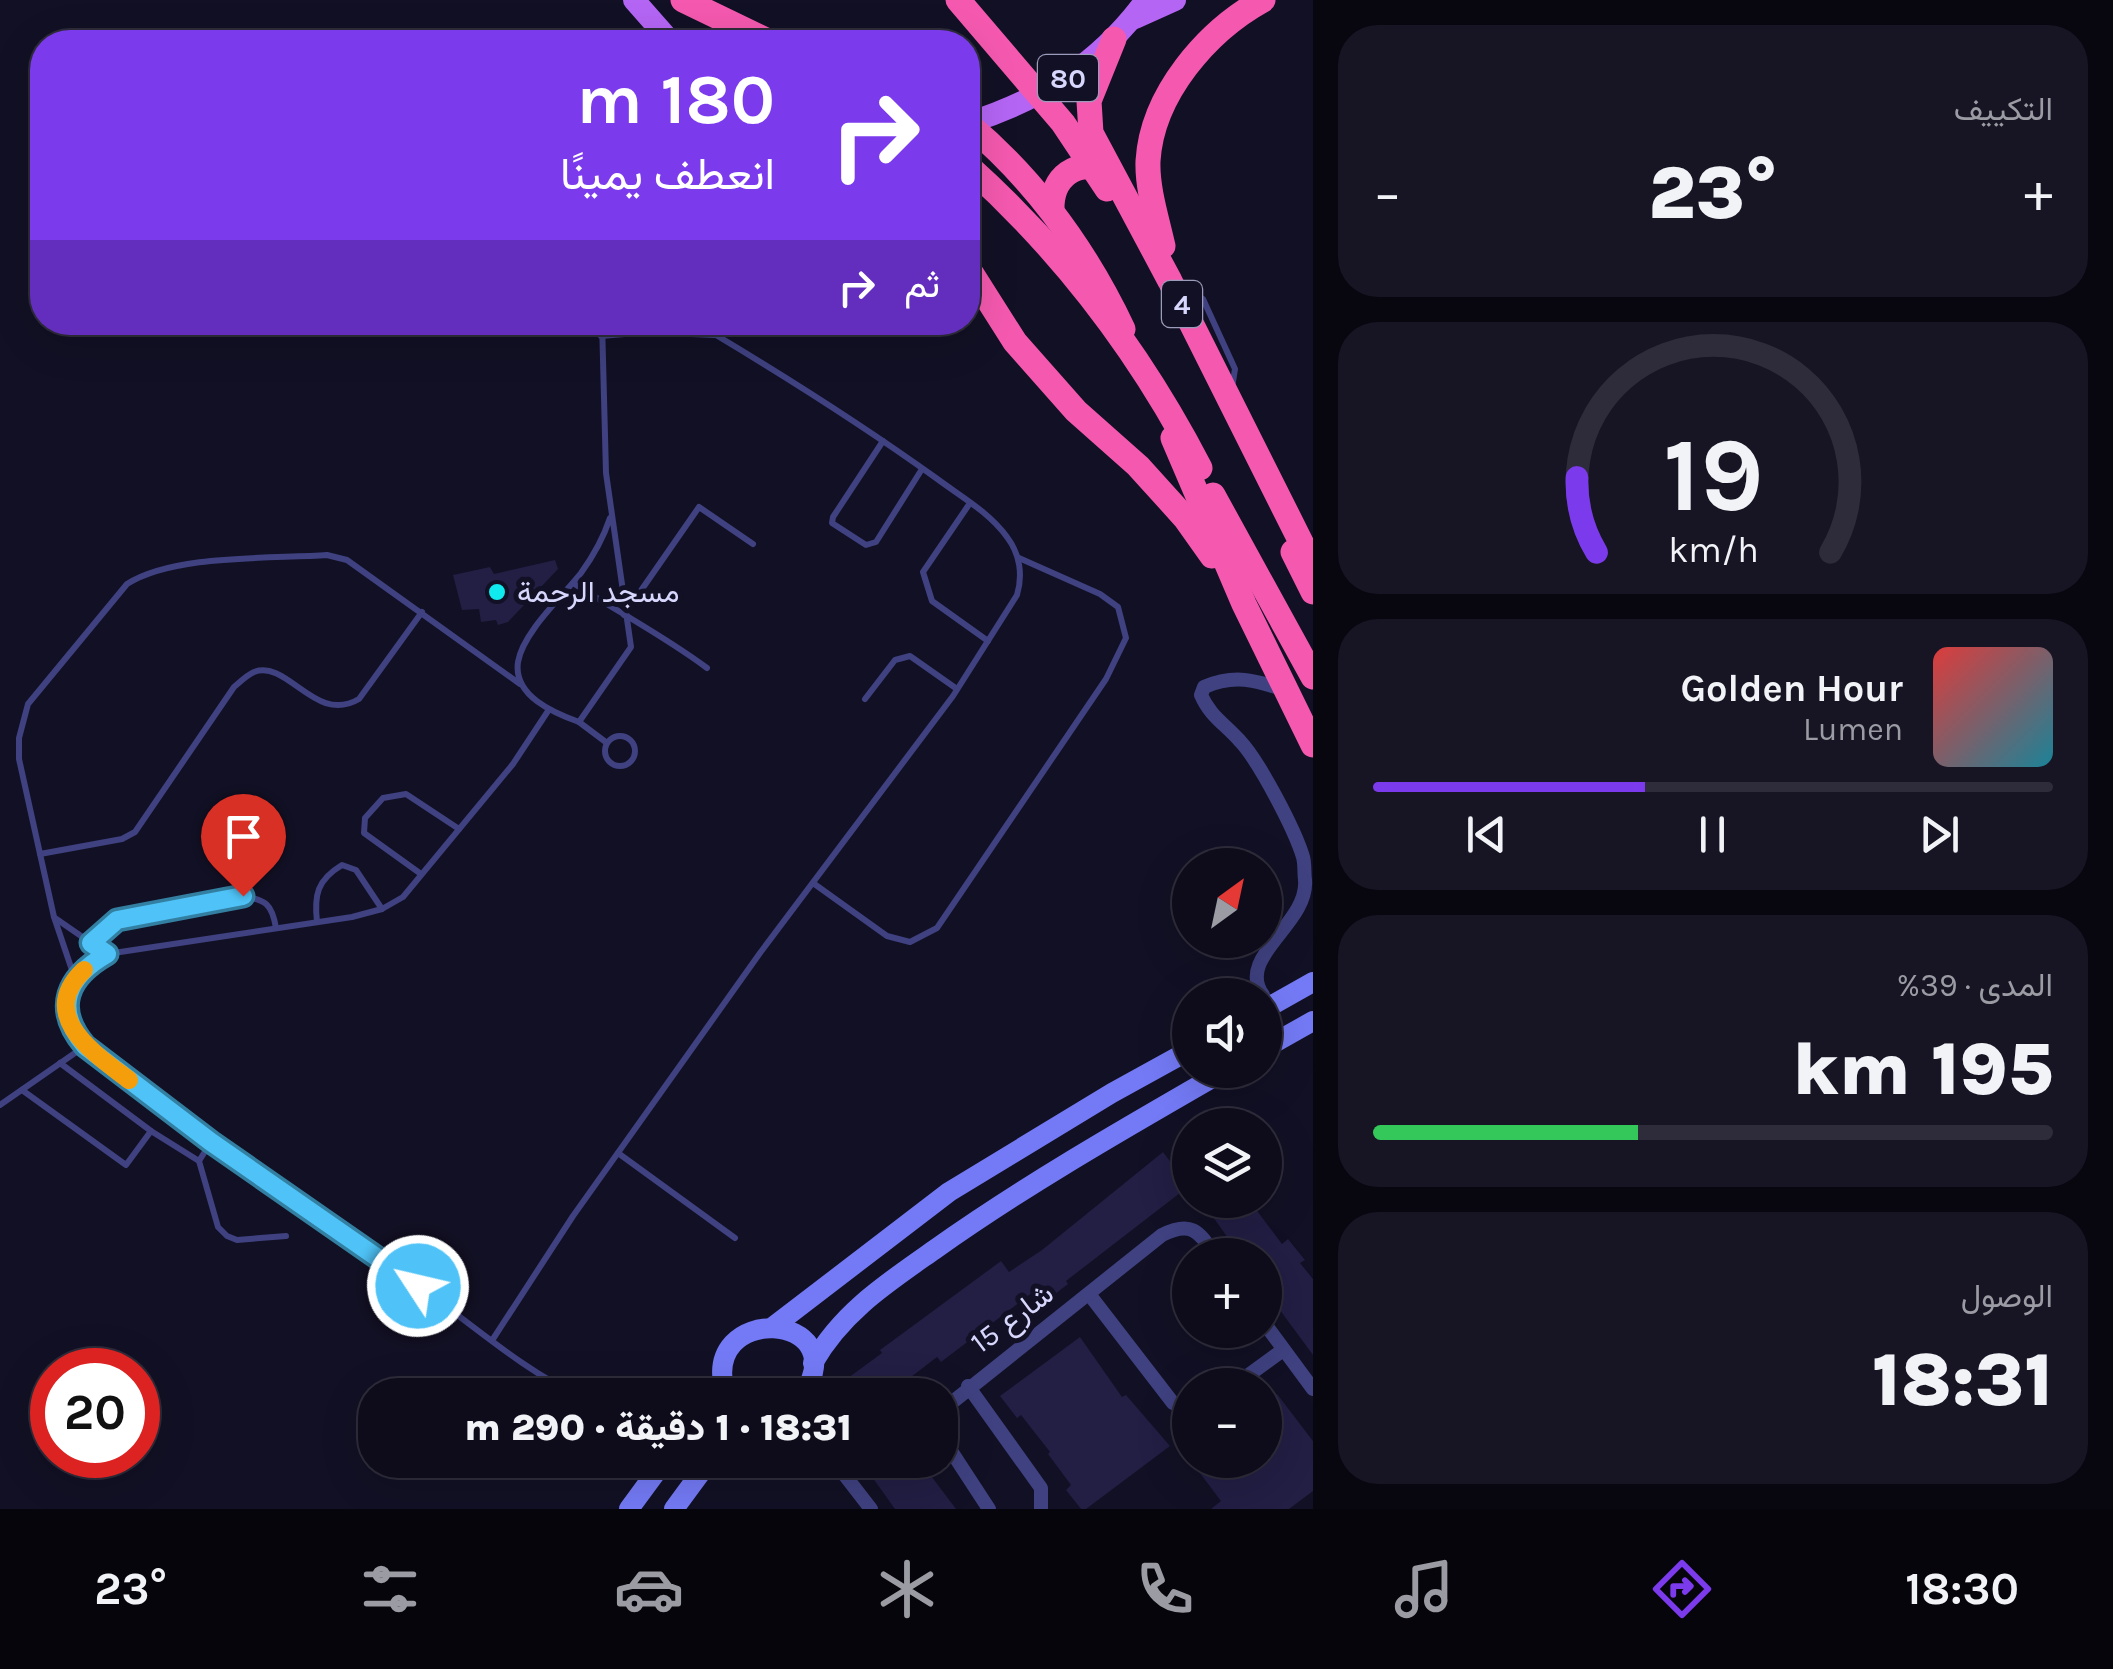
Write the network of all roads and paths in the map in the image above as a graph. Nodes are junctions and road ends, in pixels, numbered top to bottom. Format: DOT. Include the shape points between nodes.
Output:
graph roads {
  1 [pos="634,0"];
  2 [pos="683,0"];
  3 [pos="958,0"];
  4 [pos="1146,0"];
  5 [pos="1174,0"];
  6 [pos="1263,0"];
  7 [pos="1123,29"];
  8 [pos="657,30"];
  9 [pos="745,30"];
  10 [pos="980,118"];
  11 [pos="980,134"];
  12 [pos="980,177"];
  13 [pos="1112,183"];
  14 [pos="1052,210"];
  15 [pos="1170,280"];
  16 [pos="980,287"];
  17 [pos="614,335"];
  18 [pos="716,335"];
  19 [pos="602,336"];
  20 [pos="883,441"];
  21 [pos="922,469"];
  22 [pos="970,504"];
  23 [pos="610,518"];
  24 [pos="753,544"];
  25 [pos="1018,557"];
  26 [pos="1313,566"];
  27 [pos="573,582"];
  28 [pos="1313,592"];
  29 [pos="1244,604"];
  30 [pos="422,612"];
  31 [pos="624,616"];
  32 [pos="988,641"];
  33 [pos="706,668"];
  34 [pos="1313,677"];
  35 [pos="520,684"];
  36 [pos="958,689"];
  37 [pos="1286,690"];
  38 [pos="866,698"];
  39 [pos="548,711"];
  40 [pos="579,722"];
  41 [pos="607,743"];
  42 [pos="1313,745"];
  43 [pos="459,829"];
  44 [pos="40,854"];
  45 [pos="421,874"];
  46 [pos="813,883"];
  47 [pos="382,909"];
  48 [pos="54,918"];
  49 [pos="316,922"];
  50 [pos="276,928"];
  51 [pos="91,943"];
  52 [pos="107,954"];
  53 [pos="1255,978"];
  54 [pos="75,979"];
  55 [pos="1313,982"];
  56 [pos="1282,995"];
  57 [pos="1282,1015"];
  58 [pos="1313,1021"];
  59 [pos="1285,1036"];
  60 [pos="1282,1038"];
  61 [pos="85,1046"];
  62 [pos="1172,1060"];
  63 [pos="60,1064"];
  64 [pos="1194,1088"];
  65 [pos="22,1090"];
  66 [pos="0,1105"];
  67 [pos="151,1131"];
  68 [pos="211,1142"];
  69 [pos="618,1153"];
  70 [pos="199,1161"];
  71 [pos="286,1236"];
  72 [pos="734,1238"];
  73 [pos="1203,1238"];
  74 [pos="1090,1294"];
  75 [pos="774,1326"];
  76 [pos="493,1339"];
  77 [pos="1282,1347"];
  78 [pos="1284,1350"];
  79 [pos="723,1364"];
  80 [pos="1259,1368"];
  81 [pos="542,1378"];
  82 [pos="716,1378"];
  83 [pos="724,1378"];
  84 [pos="808,1378"];
  85 [pos="812,1378"];
  86 [pos="968,1386"];
  87 [pos="1313,1389"];
  88 [pos="958,1395"];
  89 [pos="1172,1402"];
  90 [pos="958,1462"];
  91 [pos="652,1478"];
  92 [pos="697,1478"];
  93 [pos="847,1478"];
  94 [pos="629,1509"];
  95 [pos="674,1509"];
  96 [pos="871,1509"];
  97 [pos="989,1509"];
  98 [pos="1041,1509"];
  1 -- 8 [label="main road"];
  2 -- 9 [label="highway"];
  3 -- 13 [label="highway, bridge"];
  4 -- 7 [label="main road, 80"];
  5 -- 7 [label="main road"];
  6 -- 15 [label="highway" via="1204,46 1182,73 1153,132 1152,200"];
  7 -- 10 [label="main road, 80" via="1038,96"];
  7 -- 13 [label="highway, 4" via="1096,78 1088,112"];
  11 -- 14 [label="highway, 4"];
  12 -- 34 [label="highway, bridge" via="1088,291 1136,355"];
  13 -- 14 [label="highway" via="1104,169 1078,167 1056,184"];
  13 -- 15 [label="highway, 4"];
  13 -- 28 [label="highway"];
  14 -- 29 [label="highway, 4" via="1112,306"];
  15 -- 26 [label="highway, 4"];
  16 -- 29 [label="highway" via="1015,342 1076,411 1185,518"];
  17 -- 19 [label="lane"];
  18 -- 20 [label="lane"];
  19 -- 23 [label="lane"];
  20 -- 21 [label="lane"];
  20 -- 21 [label="lane" via="833,517 850,537 876,542"];
  21 -- 22 [label="lane"];
  22 -- 25 [label="lane" via="1008,538"];
  22 -- 32 [label="lane" via="923,572 932,602"];
  23 -- 27 [label="lane"];
  23 -- 31 [label="lane"];
  24 -- 31 [label="lane" via="700,507"];
  25 -- 32 [label="lane" via="1017,595"];
  25 -- 46 [label="lane" via="1118,607 1126,638 1106,680 937,928 910,942 887,936"];
  27 -- 31 [label="lane"];
  27 -- 35 [label="lane" via="524,648"];
  29 -- 37 [label="highway, 4"];
  30 -- 35 [label="lane"];
  30 -- 44 [label="lane" via="360,699 326,704 274,672 252,672 234,687 135,832"];
  30 -- 44 [label="lane" via="364,570 327,555 186,564 142,574 36,691 23,716 19,759"];
  31 -- 33 [label="lane"];
  31 -- 40 [label="lane" via="630,646"];
  32 -- 36 [label="lane"];
  35 -- 39 [label="lane"];
  36 -- 38 [label="lane" via="910,656 894,660"];
  36 -- 46 [label="lane"];
  37 -- 42 [label="highway, 4"];
  37 -- 53 [label="street" via="1223,678 1201,694 1208,712 1243,743 1303,858 1306,888 1296,914"];
  39 -- 40 [label="lane"];
  39 -- 43 [label="lane"];
  40 -- 41 [label="lane"];
  41 -- 41 [label="lane" via="607,760 630,762 630,740 613,737"];
  43 -- 45 [label="lane"];
  43 -- 45 [label="lane" via="406,794 383,798 365,818 364,833"];
  44 -- 48 [label="lane"];
  45 -- 47 [label="lane" via="403,897"];
  46 -- 69 [label="lane"];
  47 -- 49 [label="lane"];
  47 -- 49 [label="lane" via="356,870 342,865 324,875 314,897"];
  48 -- 51 [label="lane"];
  48 -- 54 [label="lane"];
  49 -- 50 [label="lane"];
  50 -- 51 [label="lane" via="264,899 243,896 117,920"];
  50 -- 52 [label="lane"];
  51 -- 52 [label="lane"];
  52 -- 54 [label="lane"];
  54 -- 61 [label="lane" via="68,1015"];
  55 -- 56 [label="street"];
  57 -- 59 [label="street"];
  58 -- 59 [label="street"];
  59 -- 60 [label="street"];
  61 -- 63 [label="lane"];
  61 -- 68 [label="lane"];
  62 -- 75 [label="street" via="949,1192"];
  63 -- 65 [label="lane"];
  63 -- 67 [label="lane"];
  64 -- 85 [label="street" via="1100,1142 869,1296 840,1321"];
  65 -- 66 [label="lane"];
  65 -- 67 [label="lane" via="126,1165"];
  67 -- 70 [label="lane"];
  68 -- 70 [label="lane"];
  68 -- 76 [label="lane"];
  69 -- 72 [label="lane"];
  69 -- 76 [label="lane"];
  70 -- 71 [label="lane" via="218,1228 227,1236"];
  73 -- 74 [label="street, شارع 15" via="1179,1227 1162,1235"];
  74 -- 86 [label="street, شارع 15"];
  74 -- 89 [label="street, شارع 15"];
  75 -- 79 [label="street" via="742,1336"];
  75 -- 84 [label="street" via="804,1339"];
  76 -- 81 [label="lane"];
  77 -- 78 [label="street"];
  78 -- 80 [label="street"];
  78 -- 87 [label="street"];
  79 -- 82 [label="street"];
  79 -- 83 [label="street"];
  86 -- 88 [label="street, شارع 15"];
  86 -- 98 [label="street, شارع 15" via="1041,1488"];
  90 -- 97 [label="street"];
  91 -- 94 [label="street"];
  92 -- 95 [label="street"];
  93 -- 96 [label="street"];
}
